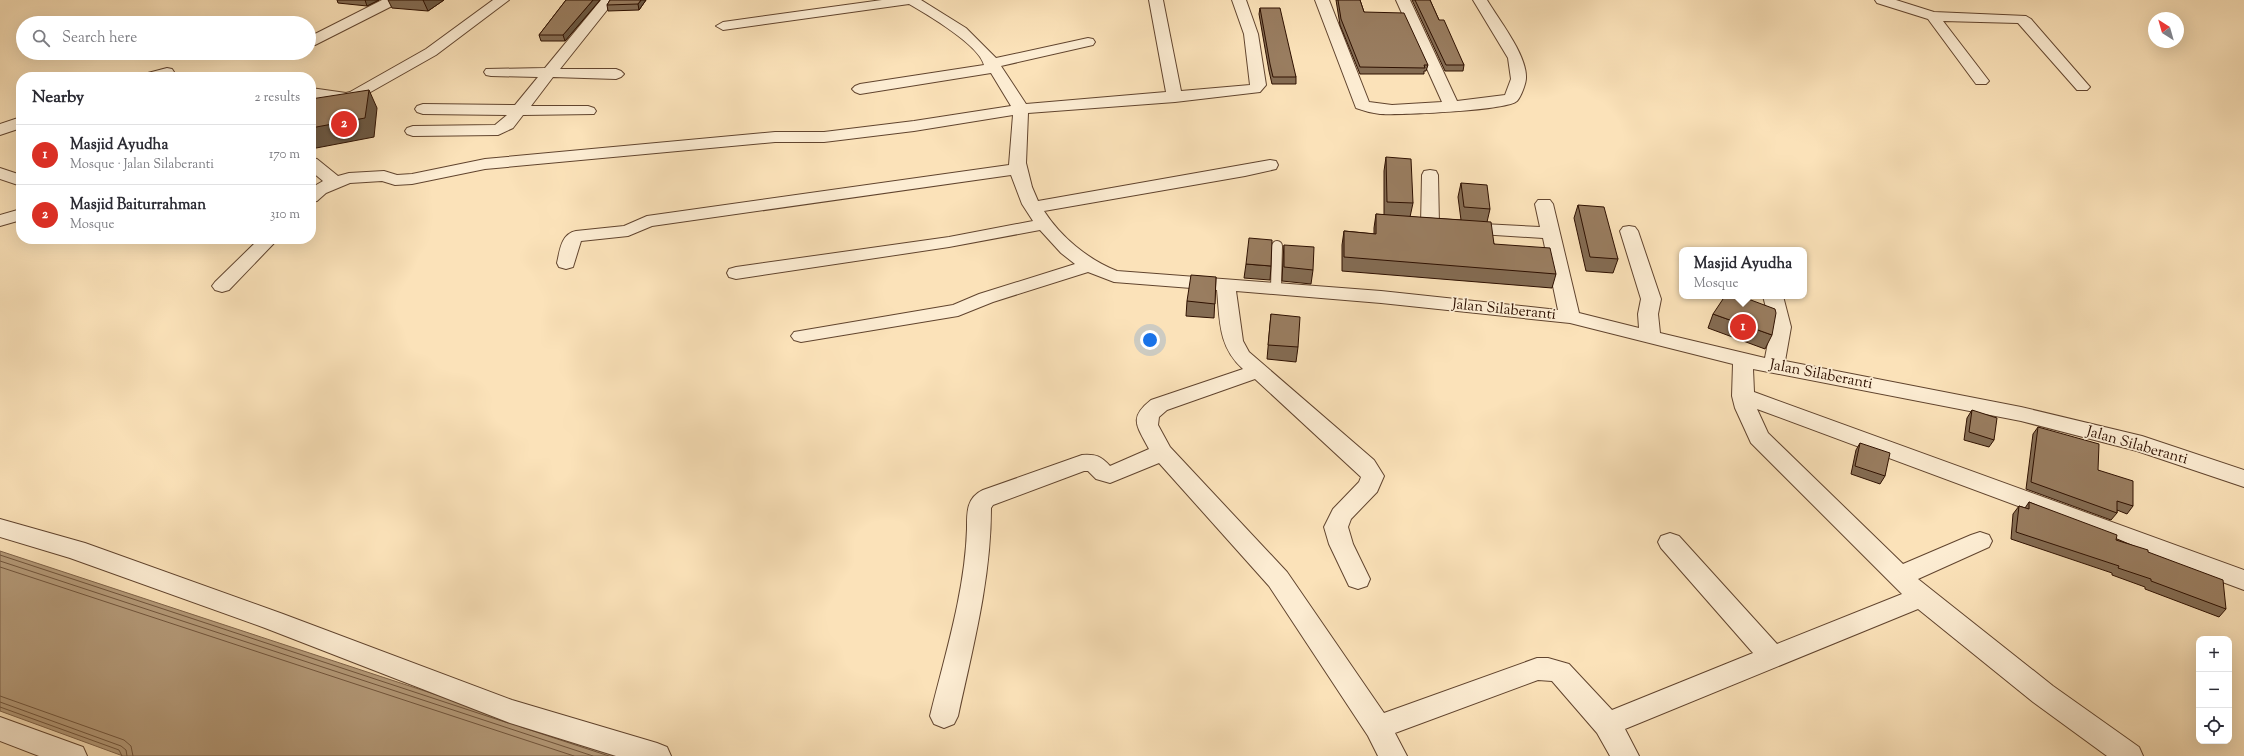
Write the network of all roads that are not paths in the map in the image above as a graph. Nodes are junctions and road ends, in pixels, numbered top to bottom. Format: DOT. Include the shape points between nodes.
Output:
graph roads {
  1 [pos="393,0"];
  2 [pos="502,0"];
  3 [pos="608,0"];
  4 [pos="1156,0"];
  5 [pos="1239,0"];
  6 [pos="1322,0"];
  7 [pos="1402,0"];
  8 [pos="1480,0"];
  9 [pos="1882,0"];
  10 [pos="920,1"];
  11 [pos="1933,16"];
  12 [pos="723,26"];
  13 [pos="316,39"];
  14 [pos="1088,42"];
  15 [pos="993,66"];
  16 [pos="491,72"];
  17 [pos="552,72"];
  18 [pos="616,74"];
  19 [pos="1981,81"];
  20 [pos="2082,87"];
  21 [pos="860,89"];
  22 [pos="316,94"];
  23 [pos="1175,97"];
  24 [pos="347,98"];
  25 [pos="1452,106"];
  26 [pos="423,109"];
  27 [pos="522,109"];
  28 [pos="1020,109"];
  29 [pos="316,111"];
  30 [pos="588,111"];
  31 [pos="16,124"];
  32 [pos="0,130"];
  33 [pos="413,131"];
  34 [pos="1270,165"];
  35 [pos="316,166"];
  36 [pos="1018,169"];
  37 [pos="0,173"];
  38 [pos="1430,175"];
  39 [pos="16,179"];
  40 [pos="335,182"];
  41 [pos="316,193"];
  42 [pos="1544,204"];
  43 [pos="1034,207"];
  44 [pos="16,216"];
  45 [pos="0,221"];
  46 [pos="1046,224"];
  47 [pos="1629,231"];
  48 [pos="1551,233"];
  49 [pos="264,244"];
  50 [pos="1277,246"];
  51 [pos="566,263"];
  52 [pos="1087,266"];
  53 [pos="736,274"];
  54 [pos="222,286"];
  55 [pos="1226,286"];
  56 [pos="1276,289"];
  57 [pos="1774,299"];
  58 [pos="1570,317"];
  59 [pos="801,336"];
  60 [pos="1650,336"];
  61 [pos="1743,360"];
  62 [pos="1774,366"];
  63 [pos="1256,372"];
  64 [pos="1743,396"];
  65 [pos="1162,452"];
  66 [pos="2244,479"];
  67 [pos="0,528"];
  68 [pos="1980,541"];
  69 [pos="1670,542"];
  70 [pos="1900,576"];
  71 [pos="1358,579"];
  72 [pos="2244,580"];
  73 [pos="1921,596"];
  74 [pos="1774,657"];
  75 [pos="944,716"];
  76 [pos="1607,724"];
  77 [pos="1378,727"];
  78 [pos="0,729"];
  79 [pos="73,756"];
  80 [pos="657,756"];
  81 [pos="1393,756"];
  82 [pos="1625,756"];
  83 [pos="2129,756"];
  1 -- 13 [label="street"];
  2 -- 24 [label="street" via="431,52"];
  3 -- 17 [label="street"];
  4 -- 23 [label="street"];
  5 -- 23 [label="street" via="1251,34 1256,87"];
  6 -- 25 [label="street" via="1362,104 1368,108 1401,109"];
  7 -- 25 [label="street"];
  8 -- 25 [label="street" via="1515,58 1519,79 1511,98"];
  9 -- 11 [label="street"];
  10 -- 12 [label="street"];
  10 -- 15 [label="street" via="955,25 987,56"];
  11 -- 19 [label="street"];
  11 -- 20 [label="street" via="2020,19 2026,22"];
  14 -- 15 [label="street"];
  15 -- 21 [label="street"];
  15 -- 28 [label="street"];
  16 -- 17 [label="street"];
  17 -- 18 [label="street"];
  17 -- 27 [label="street"];
  22 -- 24 [label="street"];
  23 -- 28 [label="street"];
  24 -- 29 [label="street"];
  26 -- 27 [label="street"];
  27 -- 30 [label="street"];
  27 -- 33 [label="street" via="507,126 498,130"];
  28 -- 36 [label="street, Jalan Silaberanti"];
  28 -- 40 [label="street" via="824,137 775,136 639,148 485,164 412,179 395,180 384,176 349,178"];
  31 -- 32 [label="street"];
  34 -- 43 [label="street"];
  35 -- 40 [label="street"];
  36 -- 43 [label="street, Jalan Silaberanti"];
  36 -- 51 [label="street" via="647,221 628,230 576,236 573,238"];
  37 -- 39 [label="street"];
  38 -- 48 [label="street" via="1422,225"];
  40 -- 41 [label="street"];
  42 -- 48 [label="street"];
  43 -- 46 [label="street, Jalan Silaberanti"];
  44 -- 45 [label="street"];
  46 -- 52 [label="street, Jalan Silaberanti" via="1056,240"];
  46 -- 53 [label="street" via="949,242"];
  47 -- 60 [label="street" via="1651,299 1648,314"];
  48 -- 58 [label="street"];
  49 -- 54 [label="street"];
  50 -- 56 [label="lane"];
  52 -- 55 [label="street, Jalan Silaberanti" via="1114,276"];
  52 -- 59 [label="street" via="986,298 958,310"];
  55 -- 56 [label="street, Jalan Silaberanti"];
  55 -- 63 [label="street" via="1233,341 1241,356"];
  56 -- 58 [label="street, Jalan Silaberanti"];
  57 -- 62 [label="street" via="1781,326"];
  58 -- 60 [label="street, Jalan Silaberanti"];
  60 -- 61 [label="street, Jalan Silaberanti"];
  61 -- 62 [label="street, Jalan Silaberanti"];
  61 -- 64 [label="street"];
  62 -- 66 [label="street, Jalan Silaberanti" via="2021,414 2142,444"];
  63 -- 65 [label="street" via="1159,405 1148,414 1147,425"];
  63 -- 71 [label="street" via="1366,466 1373,476 1369,486 1341,515 1336,527 1341,544"];
  64 -- 70 [label="street" via="1747,415 1759,438"];
  64 -- 72 [label="street"];
  65 -- 75 [label="street" via="1110,475 1104,473 1093,462 1082,463 981,502 980,537 967,614"];
  65 -- 77 [label="street" via="1278,579"];
  67 -- 80 [label="street" via="91,555 510,711"];
  68 -- 70 [label="street"];
  69 -- 74 [label="street"];
  70 -- 73 [label="street"];
  73 -- 74 [label="street"];
  73 -- 83 [label="street" via="2043,694"];
  74 -- 76 [label="street"];
  76 -- 77 [label="street" via="1560,672 1537,669"];
  76 -- 82 [label="street"];
  77 -- 81 [label="street"];
  78 -- 79 [label="street"];
}
